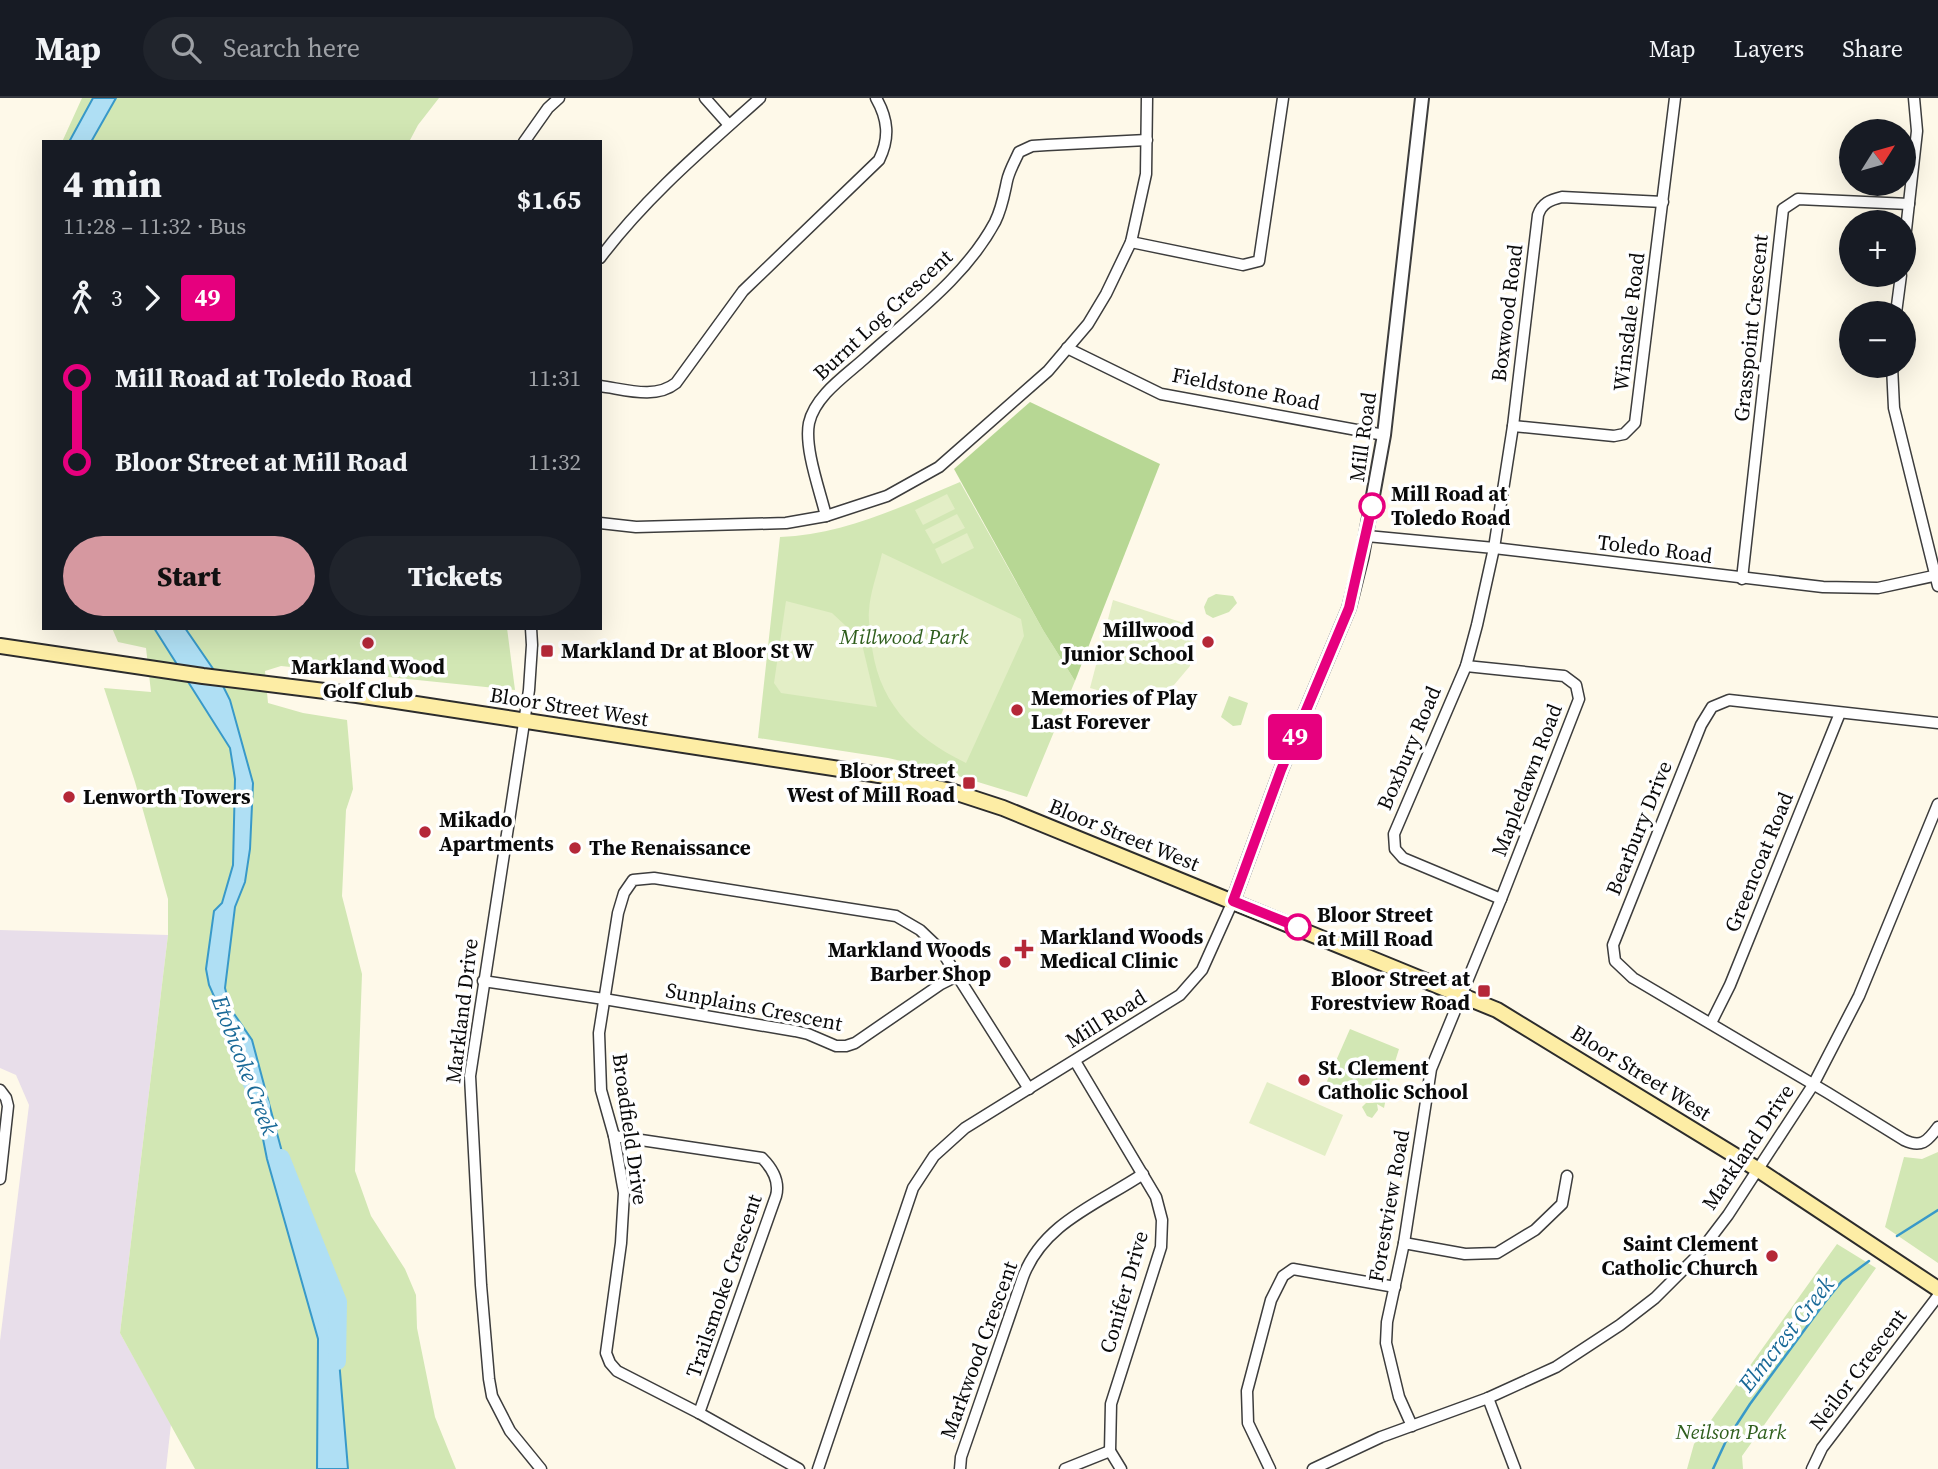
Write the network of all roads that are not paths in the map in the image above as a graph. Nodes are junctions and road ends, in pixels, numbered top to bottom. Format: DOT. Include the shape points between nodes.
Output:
graph roads {
  1 [pos="559,98"];
  2 [pos="705,98"];
  3 [pos="760,98"];
  4 [pos="876,98"];
  5 [pos="1147,98"];
  6 [pos="1283,98"];
  7 [pos="1422,98"];
  8 [pos="1675,98"];
  9 [pos="1914,98"];
  10 [pos="729,125"];
  11 [pos="525,140"];
  12 [pos="1147,140"];
  13 [pos="1663,202"];
  14 [pos="1909,204"];
  15 [pos="1908,210"];
  16 [pos="1131,242"];
  17 [pos="602,255"];
  18 [pos="1067,348"];
  19 [pos="1893,378"];
  20 [pos="602,386"];
  21 [pos="1513,426"];
  22 [pos="1384,435"];
  23 [pos="826,516"];
  24 [pos="602,523"];
  25 [pos="1367,536"];
  26 [pos="1494,548"];
  27 [pos="1937,575"];
  28 [pos="1742,579"];
  29 [pos="1938,586"];
  30 [pos="531,630"];
  31 [pos="0,646"];
  32 [pos="1465,666"];
  33 [pos="1840,713"];
  34 [pos="524,721"];
  35 [pos="1938,723"];
  36 [pos="1938,806"];
  37 [pos="1501,899"];
  38 [pos="1233,901"];
  39 [pos="957,976"];
  40 [pos="483,981"];
  41 [pos="1462,995"];
  42 [pos="604,999"];
  43 [pos="1711,1023"];
  44 [pos="1075,1061"];
  45 [pos="1813,1085"];
  46 [pos="1028,1089"];
  47 [pos="0,1090"];
  48 [pos="1938,1127"];
  49 [pos="614,1136"];
  50 [pos="1757,1170"];
  51 [pos="1143,1174"];
  52 [pos="1567,1176"];
  53 [pos="0,1179"];
  54 [pos="1404,1243"];
  55 [pos="1395,1287"];
  56 [pos="1938,1289"];
  57 [pos="1938,1296"];
  58 [pos="1488,1398"];
  59 [pos="699,1413"];
  60 [pos="1412,1426"];
  61 [pos="1110,1451"];
  62 [pos="541,1469"];
  63 [pos="800,1469"];
  64 [pos="818,1469"];
  65 [pos="960,1469"];
  66 [pos="1065,1469"];
  67 [pos="1121,1469"];
  68 [pos="1270,1469"];
  69 [pos="1313,1469"];
  70 [pos="1515,1469"];
  71 [pos="1812,1469"];
  1 -- 11 [label="street"];
  2 -- 10 [label="street"];
  3 -- 10 [label="street"];
  4 -- 20 [label="street" via="887,131 879,160 743,290 676,383 659,392"];
  5 -- 12 [label="street"];
  6 -- 16 [label="street" via="1259,261 1243,265"];
  7 -- 22 [label="street, Mill Road"];
  8 -- 13 [label="street, Winsdale Road"];
  9 -- 14 [label="street" via="1917,131"];
  10 -- 17 [label="street" via="655,192"];
  12 -- 16 [label="street" via="1146,174"];
  12 -- 23 [label="street, Burnt Log Crescent" via="1032,146 1019,152 997,219 961,271 816,406 809,422 810,446"];
  13 -- 21 [label="street, Boxwood Road" via="1562,197 1541,206"];
  13 -- 21 [label="street, Winsdale Road" via="1636,423 1614,436"];
  14 -- 15 [label="street"];
  14 -- 28 [label="street, Grasspoint Crescent" via="1798,199 1783,209"];
  16 -- 18 [label="street" via="1088,324"];
  18 -- 22 [label="street, Fieldstone Road" via="1161,394"];
  18 -- 23 [label="street" via="1048,371 939,467 887,496"];
  19 -- 27 [label="street" via="1895,408"];
  21 -- 26 [label="street, Boxwood Road"];
  22 -- 25 [label="street, Mill Road"];
  23 -- 24 [label="street" via="786,523 636,527"];
  25 -- 26 [label="street, Toledo Road"];
  25 -- 38 [label="street, Mill Road" via="1349,608 1281,770"];
  26 -- 28 [label="street, Toledo Road"];
  26 -- 32 [label="street, Boxbury Road"];
  27 -- 28 [label="street, Toledo Road" via="1878,588"];
  27 -- 29 [label="street"];
  30 -- 34 [label="street, Markland Drive"];
  31 -- 34 [label="main road, Bloor Street West"];
  32 -- 37 [label="street, Boxbury Road" via="1399,822 1394,845 1410,862"];
  32 -- 37 [label="street, Mapledawn Road" via="1564,676 1579,692"];
  33 -- 35 [label="street, Bearbury Drive"];
  33 -- 43 [label="street, Greencoat Road"];
  33 -- 43 [label="street, Bearbury Drive" via="1730,700 1712,707 1701,725 1613,945 1615,961 1625,972"];
  34 -- 38 [label="main road, Bloor Street West" via="923,784 1003,808"];
  34 -- 40 [label="street, Markland Drive"];
  36 -- 45 [label="street, Markland Drive" via="1859,996"];
  37 -- 41 [label="street, Mapledawn Road"];
  38 -- 41 [label="main road, Bloor Street West"];
  38 -- 44 [label="street, Mill Road" via="1202,970 1180,995"];
  39 -- 42 [label="street, Sunplains Crescent" via="846,1046 795,1031"];
  39 -- 42 [label="street, Broadfield Drive" via="929,938 896,916 644,878 633,880 624,893"];
  39 -- 46 [label="street, Broadfield Drive"];
  40 -- 42 [label="street, Sunplains Crescent"];
  40 -- 62 [label="street, Markland Drive" via="470,1076 488,1379 510,1431"];
  41 -- 50 [label="main road, Bloor Street West" via="1517,1021"];
  41 -- 54 [label="street, Forestview Road" via="1432,1069"];
  42 -- 49 [label="street, Broadfield Drive" via="601,1090"];
  43 -- 45 [label="street, Bearbury Drive"];
  44 -- 46 [label="street, Mill Road"];
  44 -- 51 [label="street, Conifer Drive"];
  45 -- 48 [label="street, Bearbury Drive" via="1911,1143 1924,1143"];
  45 -- 50 [label="street, Markland Drive"];
  46 -- 64 [label="street, Mill Road" via="947,1142 917,1181"];
  47 -- 53 [label="street" via="8,1110"];
  49 -- 59 [label="street, Broadfield Drive" via="624,1193 606,1353 617,1371"];
  49 -- 59 [label="street, Trailsmoke Crescent" via="762,1158 778,1182"];
  50 -- 56 [label="main road, Bloor Street West"];
  50 -- 58 [label="street, Markland Drive" via="1696,1257 1655,1298 1572,1358"];
  51 -- 61 [label="street, Conifer Drive" via="1161,1207 1163,1231 1111,1404"];
  51 -- 65 [label="street, Markwood Crescent" via="1058,1226 1037,1251 1023,1277"];
  52 -- 54 [label="street" via="1562,1204 1535,1230 1497,1253 1465,1254"];
  54 -- 55 [label="street, Forestview Road"];
  55 -- 60 [label="street, Forestview Road" via="1386,1343 1399,1397"];
  55 -- 68 [label="street" via="1293,1269 1283,1276 1271,1300 1247,1391 1248,1423"];
  57 -- 71 [label="street, Neilor Crescent" via="1822,1448"];
  58 -- 60 [label="street, Markland Drive"];
  58 -- 70 [label="street"];
  59 -- 63 [label="street, Broadfield Drive"];
  60 -- 69 [label="street, Markland Drive"];
  61 -- 66 [label="street"];
  61 -- 67 [label="street"];
}
